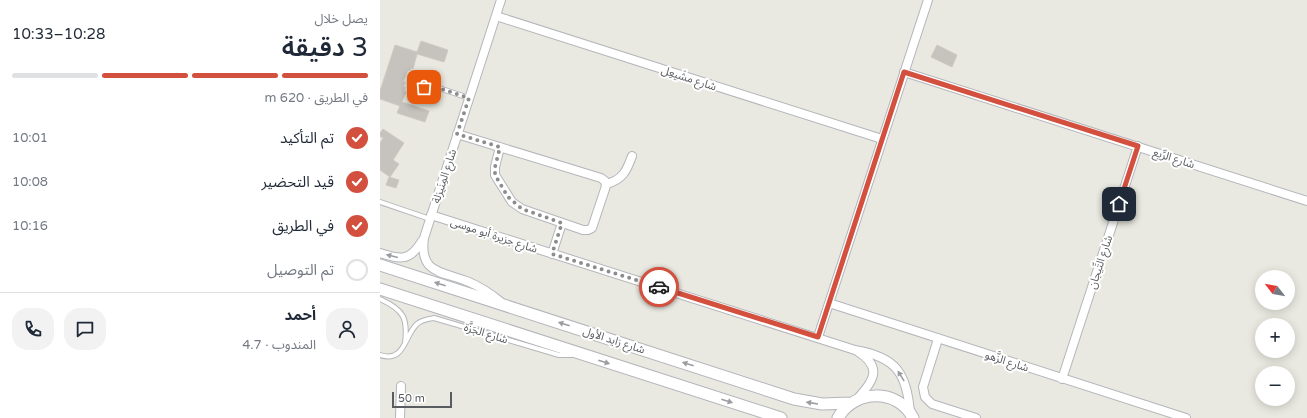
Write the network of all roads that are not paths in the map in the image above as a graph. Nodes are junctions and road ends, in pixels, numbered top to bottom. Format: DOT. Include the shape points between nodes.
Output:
graph roads {
  1 [pos="501,0"];
  2 [pos="928,0"];
  3 [pos="496,16"];
  4 [pos="904,72"];
  5 [pos="426,84"];
  6 [pos="469,98"];
  7 [pos="457,134"];
  8 [pos="882,139"];
  9 [pos="1138,146"];
  10 [pos="500,147"];
  11 [pos="632,156"];
  12 [pos="606,184"];
  13 [pos="1307,201"];
  14 [pos="380,202"];
  15 [pos="431,217"];
  16 [pos="562,223"];
  17 [pos="424,238"];
  18 [pos="380,253"];
  19 [pos="552,254"];
  20 [pos="380,265"];
  21 [pos="380,289"];
  22 [pos="380,299"];
  23 [pos="829,303"];
  24 [pos="503,304"];
  25 [pos="818,337"];
  26 [pos="938,339"];
  27 [pos="404,345"];
  28 [pos="855,350"];
  29 [pos="579,354"];
  30 [pos="380,355"];
  31 [pos="1062,379"];
  32 [pos="401,386"];
  33 [pos="854,402"];
  34 [pos="912,416"];
  35 [pos="400,418"];
  36 [pos="781,418"];
  37 [pos="838,418"];
  38 [pos="976,418"];
  39 [pos="1186,418"];
  1 -- 3 [label="street, شارع المِنَيزلة"];
  2 -- 4 [label="street"];
  3 -- 6 [label="street, شارع المِنَيزلة"];
  3 -- 8 [label="street, شارع مشَيعِل"];
  4 -- 8 [label="street"];
  4 -- 9 [label="street, شارع الرِّيع"];
  5 -- 6 [label="lane"];
  6 -- 7 [label="street, شارع المِنَيزلة"];
  7 -- 10 [label="street"];
  7 -- 15 [label="street, شارع المِنَيزلة"];
  8 -- 23 [label="street"];
  9 -- 13 [label="street, شارع الرِّيع"];
  9 -- 31 [label="street, شارع التِّيجان"];
  10 -- 12 [label="street" via="601,178"];
  10 -- 16 [label="street" via="495,175 508,197 522,209"];
  11 -- 12 [label="street" via="623,175"];
  12 -- 16 [label="street" via="592,228 583,230"];
  14 -- 15 [label="lane, شارع جزيرة أبو موسى"];
  15 -- 17 [label="street, شارع المِنَيزلة"];
  15 -- 19 [label="street, شارع جزيرة أبو موسى"];
  16 -- 19 [label="street"];
  17 -- 18 [label="street, شارع المِنَيزلة, one-way" via="416,250 405,257 396,258"];
  17 -- 24 [label="street, شارع المِنَيزلة" via="423,256 430,267 472,284"];
  19 -- 25 [label="street, شارع جزيرة أبو موسى"];
  24 -- 20 [label="main road, شارع زايد الأول, one-way"];
  21 -- 29 [label="main road"];
  22 -- 27 [label="lane" via="405,318"];
  23 -- 25 [label="street"];
  23 -- 26 [label="street, شارع الزَّهو"];
  33 -- 24 [label="main road, شارع زايد الأول, one-way" via="822,404 794,399"];
  25 -- 28 [label="street, شارع جزيرة أبو موسى"];
  26 -- 31 [label="street, شارع الزَّهو"];
  26 -- 38 [label="street" via="923,387 925,397 932,404"];
  27 -- 29 [label="lane, شارع الجَزَّة" via="416,325 434,318 559,355"];
  27 -- 30 [label="lane, شارع الجَزَّة" via="394,355"];
  28 -- 33 [label="street, شارع جزيرة أبو موسى" via="870,361 874,373 866,389"];
  34 -- 28 [label="street, شارع جزيرة أبو موسى, one-way" via="907,387 896,368 880,356"];
  29 -- 36 [label="main road, one-way"];
  31 -- 39 [label="street, شارع الزَّهو"];
  32 -- 35 [label="street"];
  33 -- 34 [label="main road, شارع زايد الأول" via="869,396 883,396 901,403"];
  33 -- 37 [label="main road"];
}
